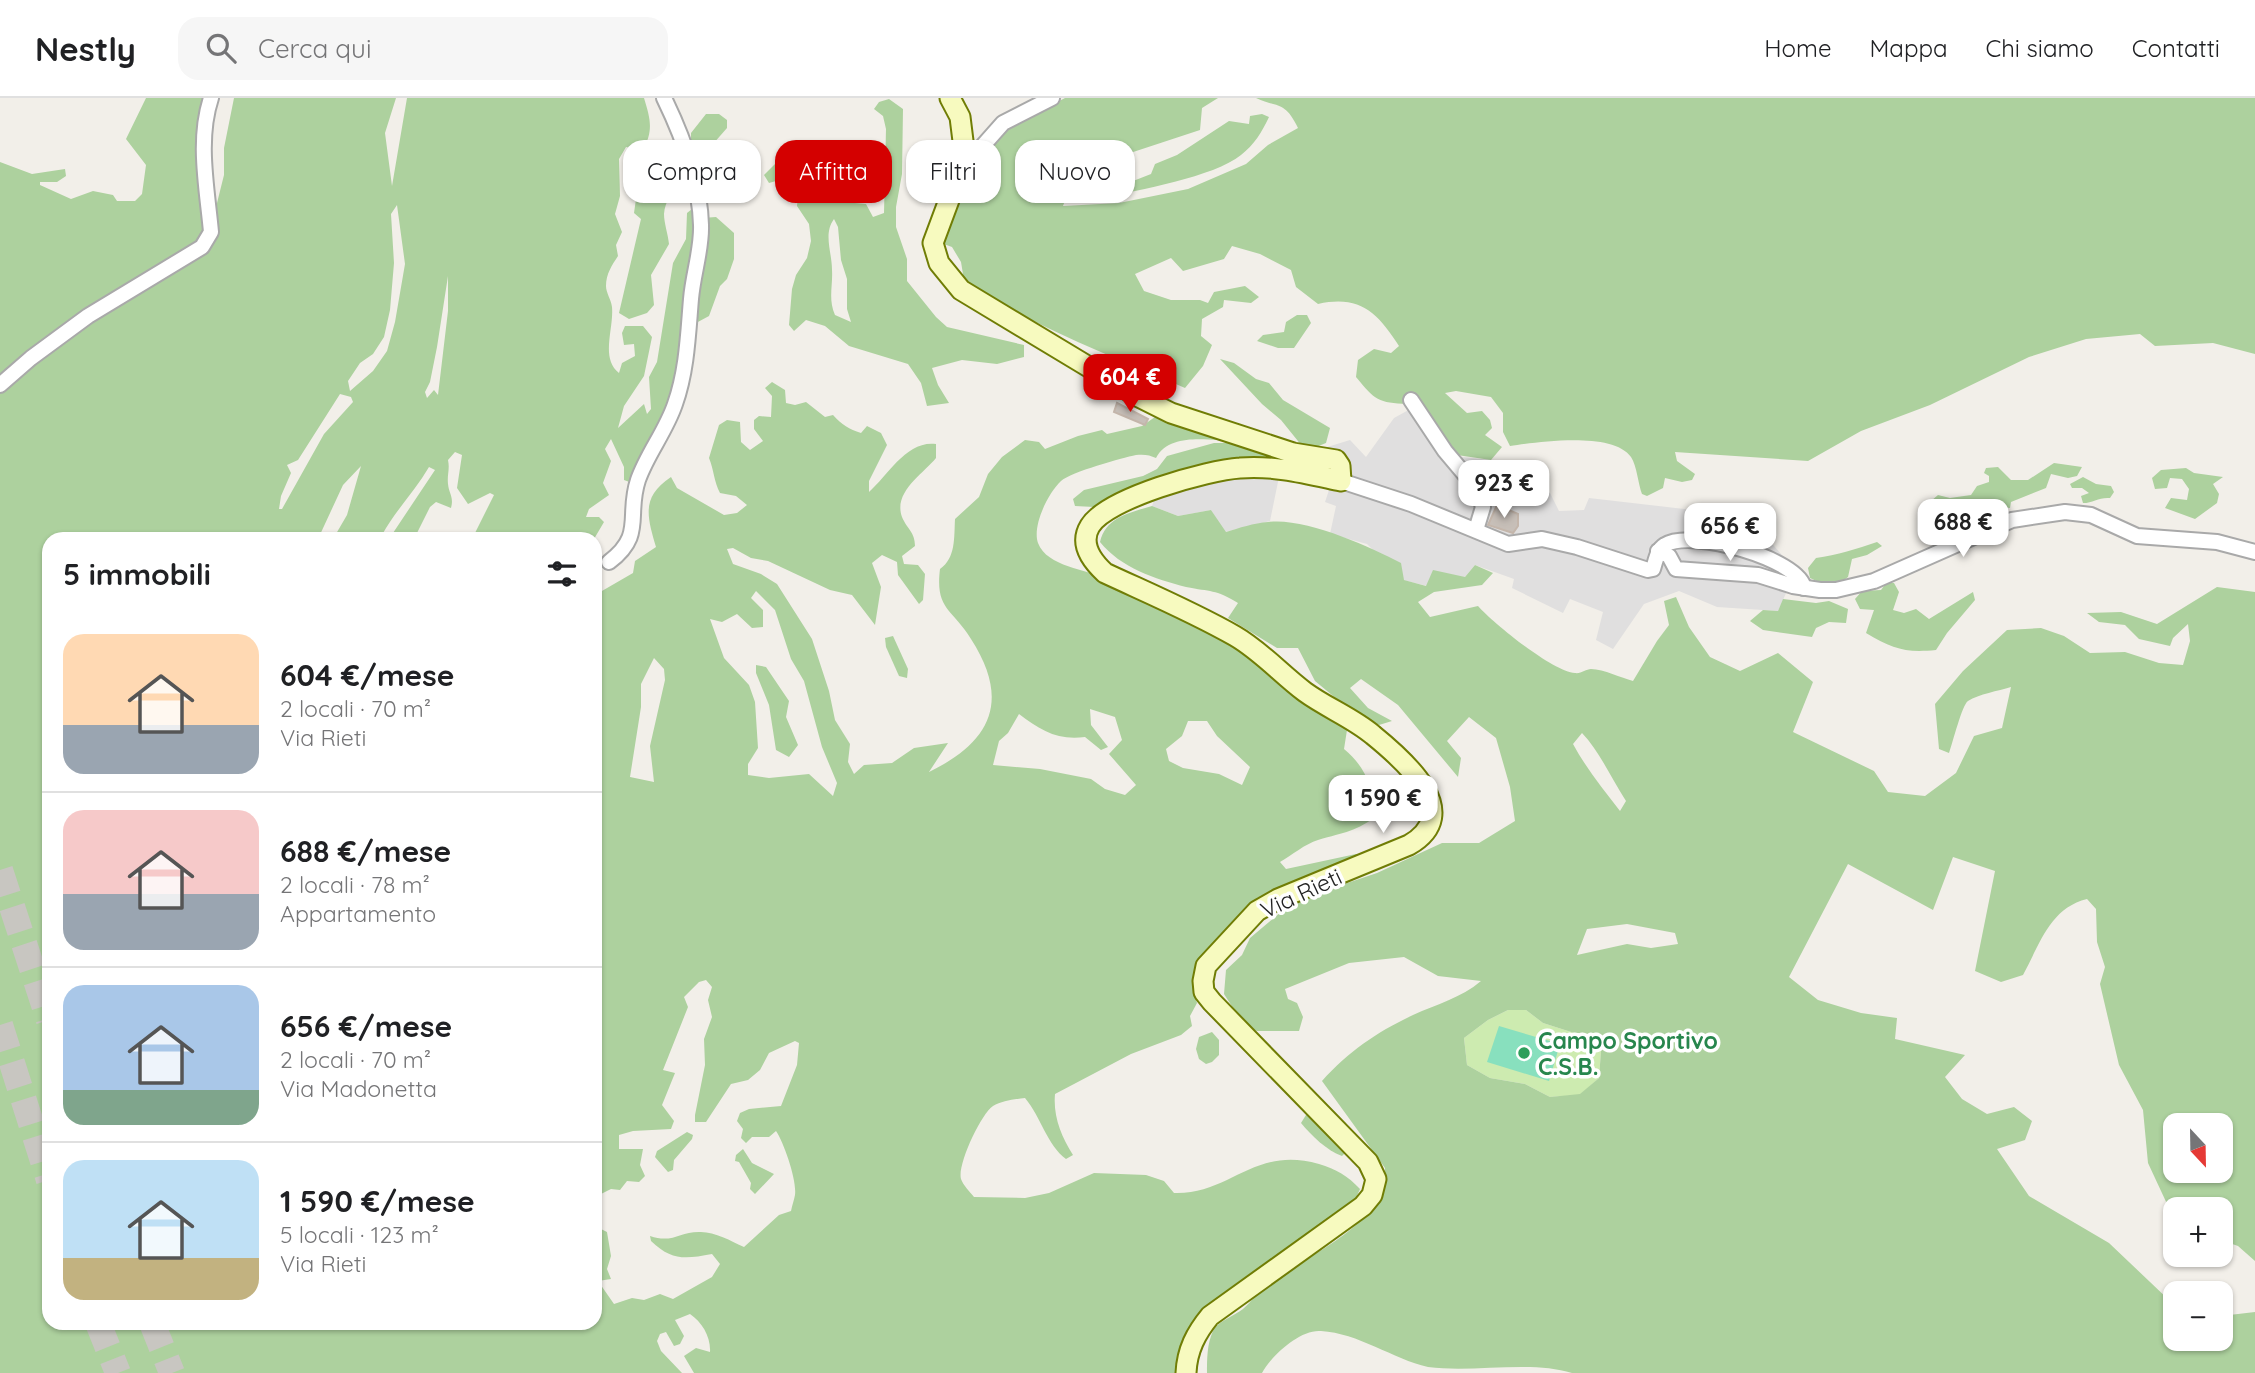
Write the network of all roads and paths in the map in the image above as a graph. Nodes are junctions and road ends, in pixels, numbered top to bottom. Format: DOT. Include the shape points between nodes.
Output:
graph roads {
  1 [pos="211,98"];
  2 [pos="664,98"];
  3 [pos="950,98"];
  4 [pos="1052,98"];
  5 [pos="964,140"];
  6 [pos="988,140"];
  7 [pos="948,203"];
  8 [pos="0,385"];
  9 [pos="1411,400"];
  10 [pos="1341,481"];
  11 [pos="1476,530"];
  12 [pos="1658,551"];
  13 [pos="2255,552"];
  14 [pos="609,562"];
  15 [pos="1804,587"];
  16 [pos="1186,1373"];
  1 -- 8 [label="street" via="203,139 208,241 88,316"];
  2 -- 14 [label="street" via="688,160 702,226 686,361 664,432 638,480 629,543"];
  3 -- 5 [label="street"];
  4 -- 6 [label="street" via="1003,123"];
  7 -- 10 [label="street" via="933,243 939,263 961,290 1171,414 1293,453 1336,460"];
  9 -- 11 [label="street" via="1477,489 1483,507"];
  10 -- 11 [label="street"];
  10 -- 16 [label="street, Via Rieti" via="1269,468 1210,472 1123,504 1100,516 1087,534 1088,553 1105,573 1236,636 1305,692 1372,734 1424,787 1434,813 1425,836 1409,845 1257,911 1206,966 1204,992 1368,1162 1376,1179 1363,1206 1210,1315 1193,1340"];
  11 -- 12 [label="street" via="1508,544 1542,539 1648,570 1653,569"];
  12 -- 15 [label="street" via="1669,556 1676,569 1758,575"];
  12 -- 15 [label="street" via="1674,541 1691,539 1727,543 1766,557 1799,578"];
  13 -- 15 [label="street" via="2217,542 2137,536 2091,515 2065,512 2012,520 1874,580 1836,590"];
}
